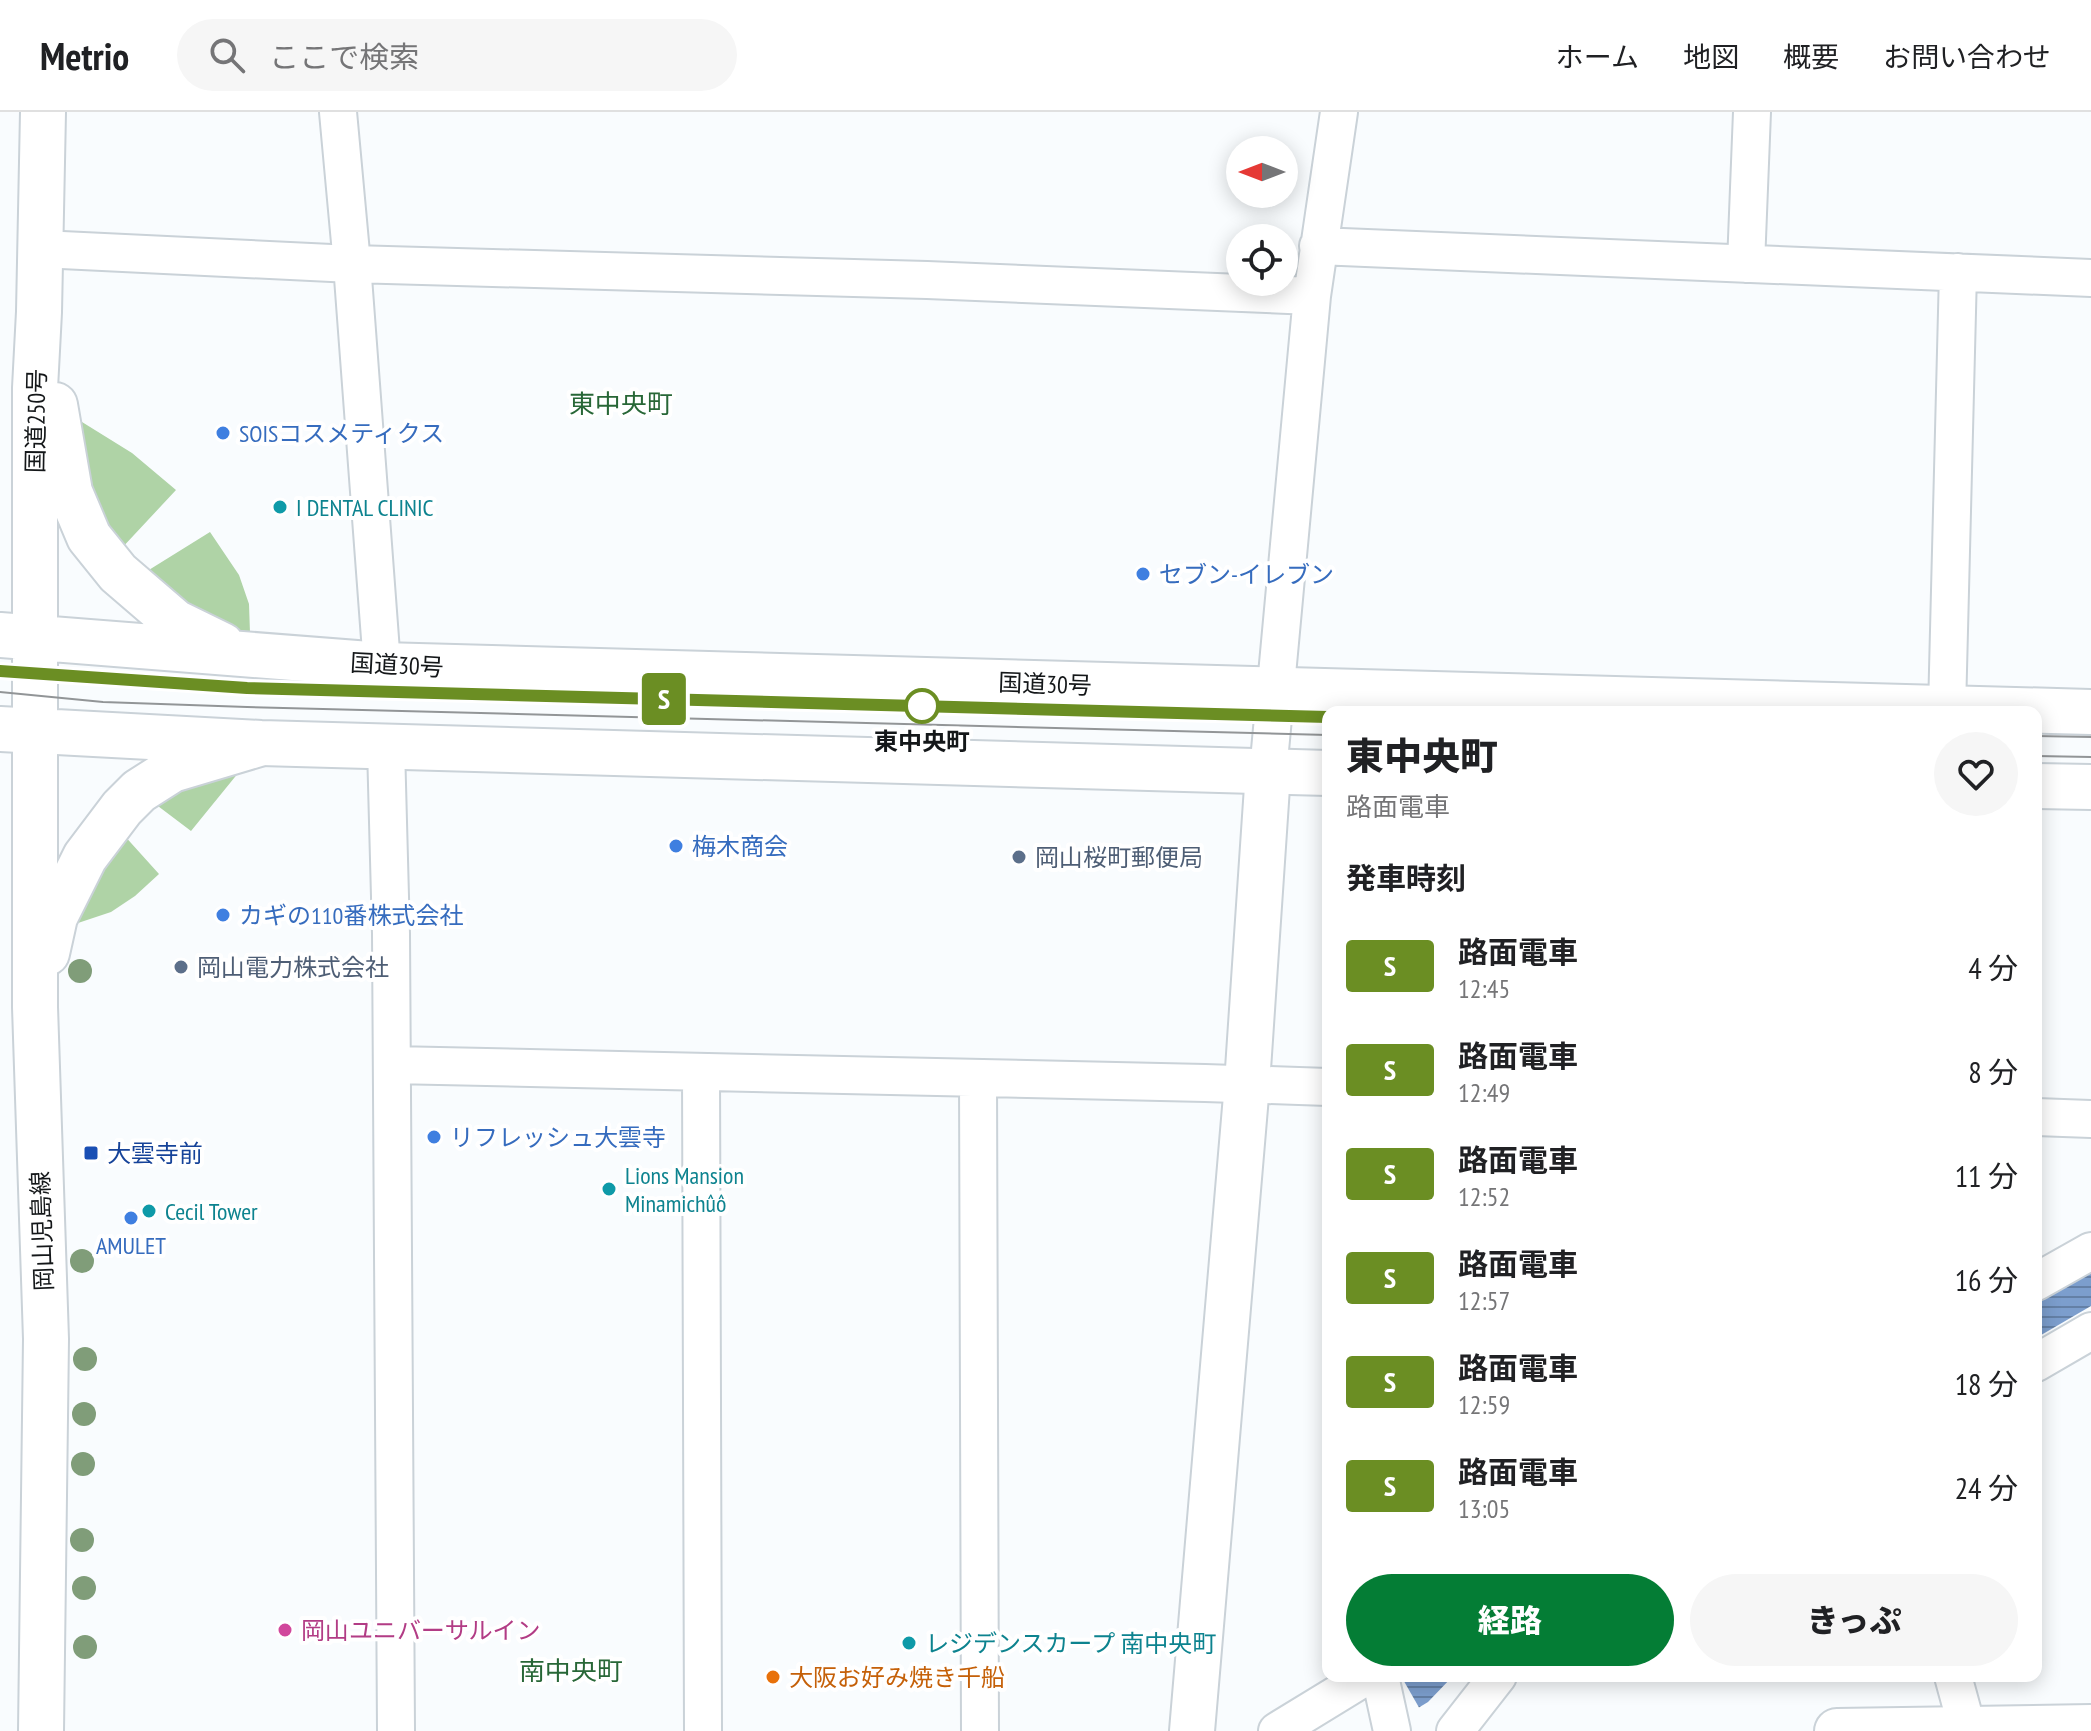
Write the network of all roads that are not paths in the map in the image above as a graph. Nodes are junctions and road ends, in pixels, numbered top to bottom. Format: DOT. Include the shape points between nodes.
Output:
graph roads {
  1 [pos="43,112"];
  2 [pos="338,112"];
  3 [pos="1339,112"];
  4 [pos="1752,112"];
  5 [pos="1318,246"];
  6 [pos="41,249"];
  7 [pos="352,264"];
  8 [pos="1746,264"];
  9 [pos="1958,272"];
  10 [pos="2091,278"];
  11 [pos="1312,296"];
  12 [pos="39,312"];
  13 [pos="17,637"];
  14 [pos="241,655"];
  15 [pos="382,665"];
  16 [pos="1276,691"];
  17 [pos="1806,706"];
  18 [pos="1947,706"];
  19 [pos="2042,711"];
  20 [pos="2091,712"];
  21 [pos="17,730"];
  22 [pos="261,743"];
  23 [pos="386,747"];
  24 [pos="1268,772"];
  25 [pos="1322,773"];
  26 [pos="2042,786"];
  27 [pos="2091,787"];
  28 [pos="35,1007"];
  29 [pos="392,1065"];
  30 [pos="701,1072"];
  31 [pos="978,1078"];
  32 [pos="1247,1084"];
  33 [pos="1322,1087"];
  34 [pos="2042,1117"];
  35 [pos="2091,1119"];
  36 [pos="2091,1251"];
  37 [pos="2042,1279"];
  38 [pos="2091,1331"];
  39 [pos="2042,1360"];
  40 [pos="1493,1682"];
  41 [pos="1955,1682"];
  42 [pos="1382,1700"];
  43 [pos="2091,1727"];
  44 [pos="1968,1730"];
  45 [pos="41,1731"];
  46 [pos="396,1731"];
  47 [pos="703,1731"];
  48 [pos="980,1731"];
  49 [pos="1192,1731"];
  50 [pos="1277,1731"];
  51 [pos="1455,1731"];
  52 [pos="1837,1731"];
  1 -- 6 [label="main road, 国道250号"];
  2 -- 7 [label="street"];
  3 -- 5 [label="street"];
  4 -- 8 [label="street"];
  5 -- 8 [label="street"];
  5 -- 11 [label="street"];
  6 -- 7 [label="street"];
  6 -- 12 [label="main road, 国道250号"];
  7 -- 11 [label="street"];
  7 -- 15 [label="street"];
  8 -- 9 [label="street"];
  9 -- 10 [label="street"];
  9 -- 18 [label="street"];
  11 -- 16 [label="street"];
  12 -- 13 [label="main road, 国道250号"];
  12 -- 14 [label="main road" via="70,492 89,537 118,573 175,622"];
  13 -- 14 [label="main road, 国道30号"];
  13 -- 21 [label="main road, 国道250号"];
  14 -- 15 [label="main road, 国道30号"];
  15 -- 16 [label="main road, 国道30号"];
  16 -- 17 [label="main road, 国道30号"];
  16 -- 24 [label="street"];
  19 -- 20 [label="main road, 国道30号"];
  21 -- 22 [label="main road"];
  21 -- 28 [label="main road, 岡山児島線"];
  22 -- 23 [label="main road"];
  22 -- 28 [label="main road" via="172,770 122,808 85,857 55,917"];
  23 -- 24 [label="main road"];
  23 -- 29 [label="street"];
  24 -- 25 [label="main road"];
  24 -- 32 [label="main road"];
  26 -- 27 [label="main road"];
  28 -- 45 [label="main road, 岡山児島線" via="46,1339"];
  29 -- 30 [label="street"];
  29 -- 46 [label="street"];
  30 -- 31 [label="street"];
  30 -- 47 [label="street"];
  31 -- 32 [label="street"];
  31 -- 48 [label="street"];
  32 -- 33 [label="street"];
  32 -- 49 [label="main road"];
  34 -- 35 [label="street"];
  36 -- 37 [label="street"];
  38 -- 39 [label="street"];
  40 -- 51 [label="street"];
  41 -- 44 [label="street"];
  42 -- 50 [label="street"];
  43 -- 44 [label="main road"];
  44 -- 52 [label="main road"];
}
